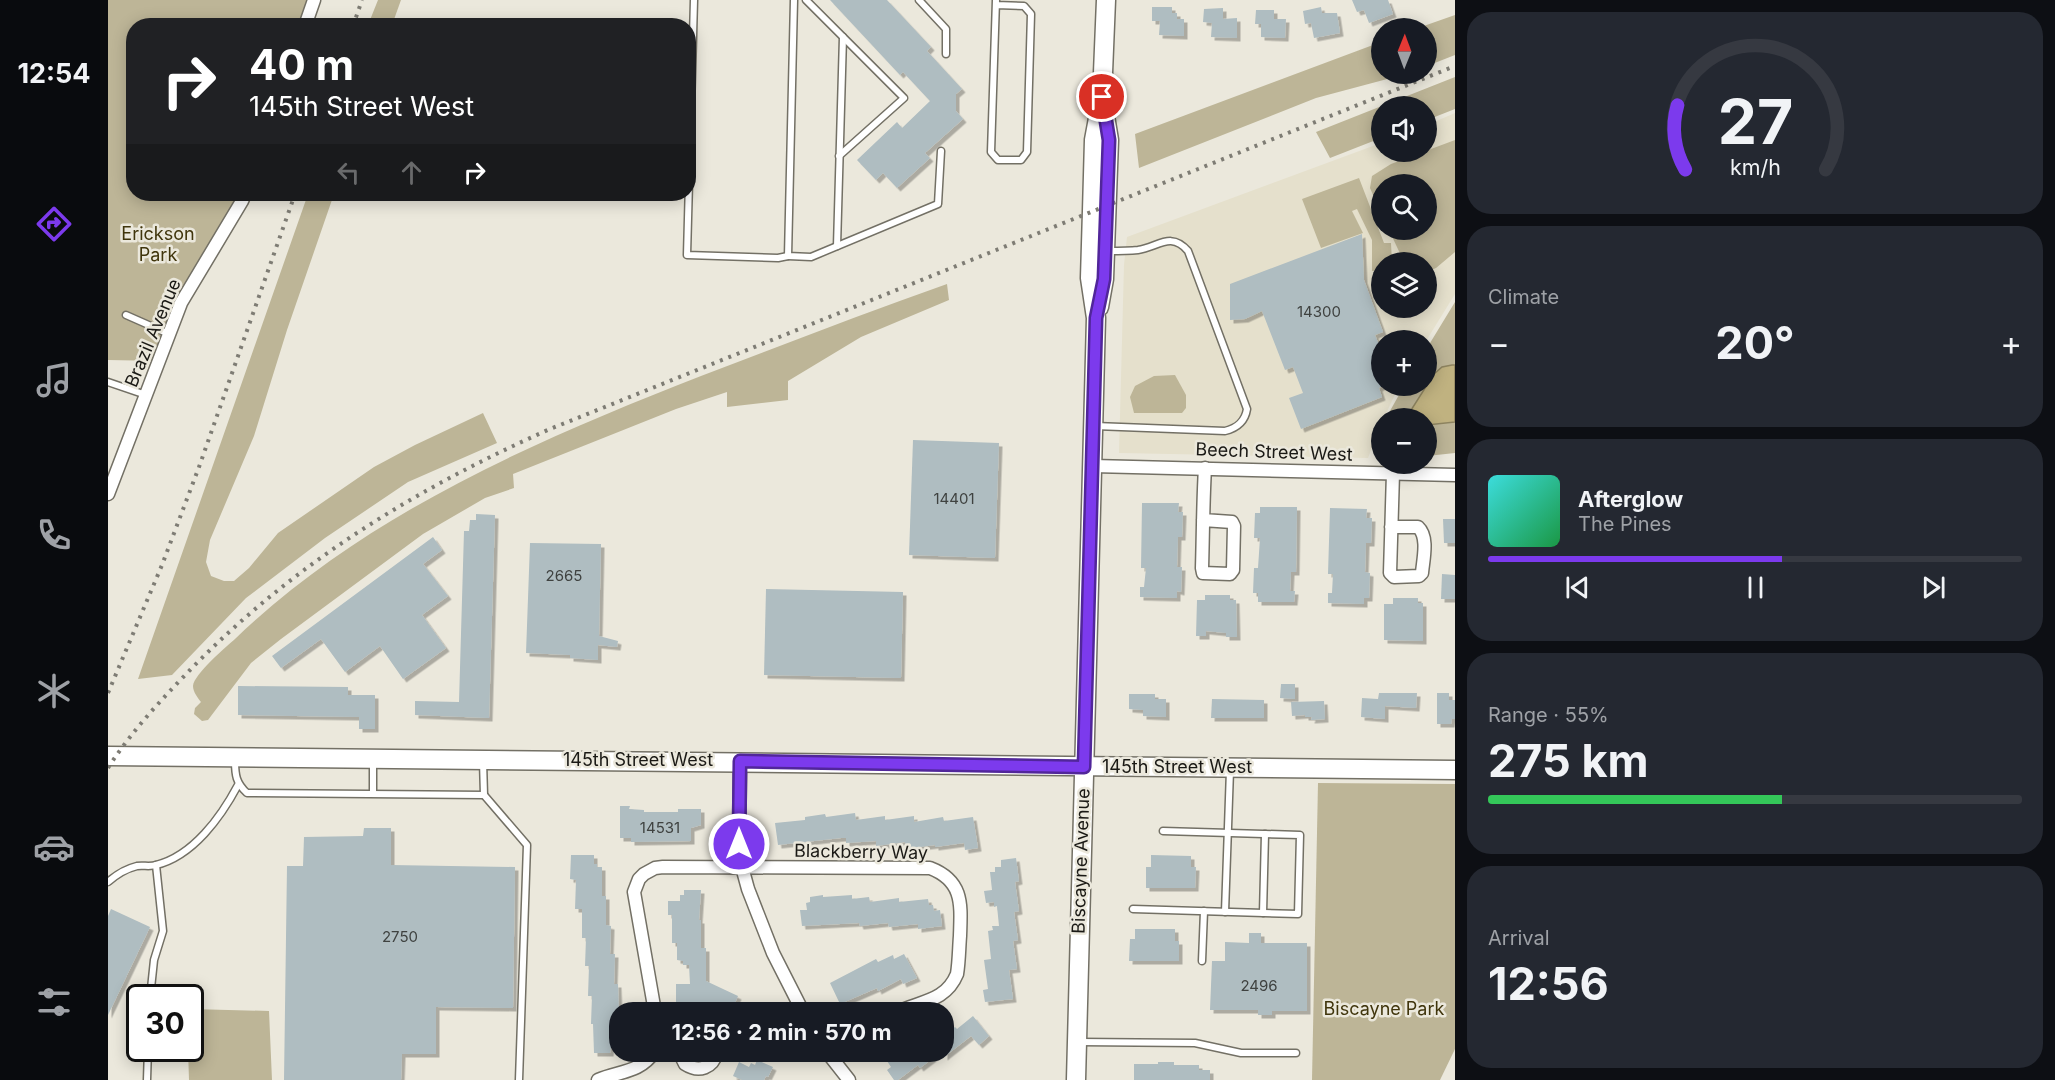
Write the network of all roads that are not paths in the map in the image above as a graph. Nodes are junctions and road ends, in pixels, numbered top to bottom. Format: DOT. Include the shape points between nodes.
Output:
graph roads {
  1 [pos="314,0"];
  2 [pos="694,0"];
  3 [pos="794,0"];
  4 [pos="806,0"];
  5 [pos="919,0"];
  6 [pos="1106,0"];
  7 [pos="996,3"];
  8 [pos="307,18"];
  9 [pos="694,18"];
  10 [pos="843,37"];
  11 [pos="946,54"];
  12 [pos="1102,97"];
  13 [pos="941,151"];
  14 [pos="839,156"];
  15 [pos="241,201"];
  16 [pos="688,201"];
  17 [pos="837,246"];
  18 [pos="1105,251"];
  19 [pos="788,256"];
  20 [pos="126,315"];
  21 [pos="1096,318"];
  22 [pos="170,334"];
  23 [pos="108,382"];
  24 [pos="146,395"];
  25 [pos="1094,426"];
  26 [pos="1093,466"];
  27 [pos="1205,468"];
  28 [pos="1371,472"];
  29 [pos="1393,474"];
  30 [pos="1424,474"];
  31 [pos="1455,475"];
  32 [pos="108,494"];
  33 [pos="1203,520"];
  34 [pos="1391,527"];
  35 [pos="108,756"];
  36 [pos="235,757"];
  37 [pos="373,758"];
  38 [pos="483,759"];
  39 [pos="740,761"];
  40 [pos="1084,767"];
  41 [pos="1230,767"];
  42 [pos="1455,770"];
  43 [pos="238,785"];
  44 [pos="373,793"];
  45 [pos="484,795"];
  46 [pos="1163,831"];
  47 [pos="1228,833"];
  48 [pos="1265,834"];
  49 [pos="156,865"];
  50 [pos="742,867"];
  51 [pos="108,882"];
  52 [pos="1133,909"];
  53 [pos="1204,911"];
  54 [pos="1226,912"];
  55 [pos="1263,913"];
  56 [pos="1202,961"];
  57 [pos="151,984"];
  58 [pos="654,1002"];
  59 [pos="798,1002"];
  60 [pos="922,1002"];
  61 [pos="1076,1042"];
  62 [pos="1296,1053"];
  63 [pos="148,1062"];
  64 [pos="645,1062"];
  65 [pos="684,1062"];
  66 [pos="713,1062"];
  67 [pos="837,1062"];
  68 [pos="147,1080"];
  69 [pos="519,1080"];
  70 [pos="598,1080"];
  71 [pos="849,1080"];
  72 [pos="1076,1080"];
  1 -- 8 [label="street"];
  2 -- 9 [label="lane"];
  3 -- 19 [label="lane"];
  4 -- 10 [label="lane"];
  5 -- 11 [label="lane" via="946,29"];
  6 -- 12 [label="street, Biscayne Avenue"];
  7 -- 7 [label="lane" via="991,152 998,160 1021,160 1027,152 1031,14 1024,6"];
  10 -- 14 [label="lane"];
  10 -- 14 [label="lane" via="904,98"];
  12 -- 18 [label="street, Biscayne Avenue" via="1109,140"];
  12 -- 21 [label="street, Biscayne Avenue" via="1094,140 1092,199 1090,278"];
  13 -- 17 [label="lane" via="938,204"];
  14 -- 17 [label="lane"];
  15 -- 22 [label="street, Brazil Avenue" via="182,303"];
  16 -- 19 [label="lane" via="687,255"];
  17 -- 19 [label="lane" via="811,257"];
  18 -- 21 [label="street, Biscayne Avenue"];
  18 -- 25 [label="lane" via="1136,250 1171,241 1188,250 1247,409 1238,426 1225,431"];
  20 -- 22 [label="lane"];
  21 -- 25 [label="street, Biscayne Avenue"];
  22 -- 24 [label="street, Brazil Avenue"];
  23 -- 24 [label="lane"];
  24 -- 32 [label="street, Brazil Avenue"];
  25 -- 26 [label="street, Biscayne Avenue"];
  26 -- 27 [label="street, Beech Street West"];
  26 -- 40 [label="street, Biscayne Avenue"];
  27 -- 28 [label="street, Beech Street West"];
  27 -- 33 [label="street"];
  29 -- 34 [label="street"];
  30 -- 31 [label="street, Beech Street West"];
  33 -- 33 [label="street" via="1203,573 1230,574 1234,526 1225,520"];
  34 -- 34 [label="street" via="1391,575 1419,576 1422,530"];
  35 -- 36 [label="street, 145th Street West"];
  36 -- 37 [label="street, 145th Street West"];
  36 -- 43 [label="lane"];
  37 -- 38 [label="street, 145th Street West"];
  37 -- 44 [label="lane"];
  38 -- 39 [label="street, 145th Street West"];
  38 -- 45 [label="lane"];
  39 -- 40 [label="street, 145th Street West"];
  39 -- 50 [label="street"];
  40 -- 41 [label="street, 145th Street West"];
  40 -- 61 [label="street, Biscayne Avenue"];
  41 -- 42 [label="street, 145th Street West"];
  41 -- 47 [label="lane"];
  43 -- 44 [label="lane" via="247,793"];
  43 -- 49 [label="lane" via="211,828 186,850"];
  44 -- 45 [label="lane"];
  45 -- 69 [label="lane" via="527,845"];
  46 -- 47 [label="lane"];
  47 -- 48 [label="lane"];
  47 -- 54 [label="lane"];
  48 -- 55 [label="lane"];
  48 -- 55 [label="lane" via="1300,835 1300,846 1298,914"];
  49 -- 51 [label="lane" via="121,871"];
  49 -- 57 [label="lane" via="163,931"];
  50 -- 58 [label="street" via="663,867 639,879 634,899"];
  50 -- 59 [label="street" via="769,942"];
  50 -- 60 [label="street, Blackberry Way" via="921,867 948,877 961,903 957,974 947,992"];
  52 -- 53 [label="lane"];
  53 -- 54 [label="lane"];
  53 -- 56 [label="lane"];
  54 -- 55 [label="lane"];
  61 -- 62 [label="lane" via="1195,1043 1241,1053"];
  61 -- 72 [label="street, Biscayne Avenue"];
  63 -- 68 [label="lane"];
  64 -- 70 [label="street"];
  65 -- 66 [label="street" via="697,1069"];
  67 -- 71 [label="street"];
}
